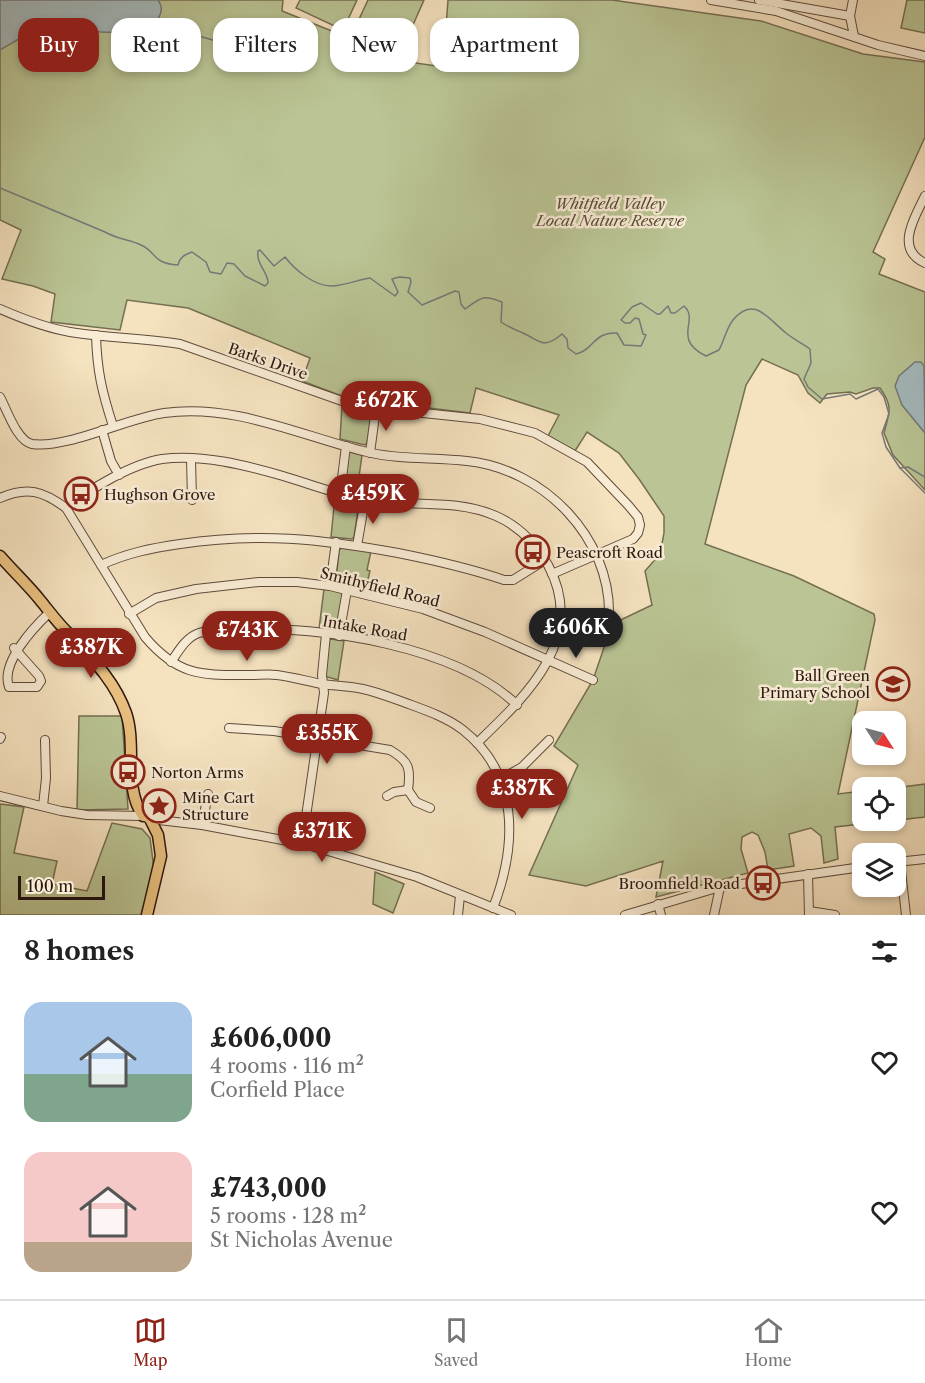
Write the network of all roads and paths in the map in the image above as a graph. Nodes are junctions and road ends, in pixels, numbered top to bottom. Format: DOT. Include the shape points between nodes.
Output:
graph roads {
  1 [pos="711,0"];
  2 [pos="759,0"];
  3 [pos="853,0"];
  4 [pos="850,16"];
  5 [pos="854,36"];
  6 [pos="925,56"];
  7 [pos="925,196"];
  8 [pos="925,262"];
  9 [pos="0,309"];
  10 [pos="96,335"];
  11 [pos="0,397"];
  12 [pos="376,408"];
  13 [pos="113,426"];
  14 [pos="102,430"];
  15 [pos="346,447"];
  16 [pos="370,453"];
  17 [pos="191,459"];
  18 [pos="119,475"];
  19 [pos="340,494"];
  20 [pos="0,498"];
  21 [pos="192,500"];
  22 [pos="365,500"];
  23 [pos="66,508"];
  24 [pos="336,542"];
  25 [pos="357,546"];
  26 [pos="0,556"];
  27 [pos="596,556"];
  28 [pos="545,560"];
  29 [pos="101,565"];
  30 [pos="552,574"];
  31 [pos="330,586"];
  32 [pos="347,590"];
  33 [pos="50,612"];
  34 [pos="129,614"];
  35 [pos="609,616"];
  36 [pos="326,634"];
  37 [pos="339,636"];
  38 [pos="14,648"];
  39 [pos="549,660"];
  40 [pos="171,662"];
  41 [pos="593,680"];
  42 [pos="323,684"];
  43 [pos="517,705"];
  44 [pos="229,728"];
  45 [pos="318,737"];
  46 [pos="45,740"];
  47 [pos="549,740"];
  48 [pos="477,743"];
  49 [pos="501,779"];
  50 [pos="408,790"];
  51 [pos="208,794"];
  52 [pos="0,796"];
  53 [pos="387,796"];
  54 [pos="43,806"];
  55 [pos="430,808"];
  56 [pos="146,818"];
  57 [pos="202,825"];
  58 [pos="302,844"];
  59 [pos="925,859"];
  60 [pos="906,861"];
  61 [pos="852,868"];
  62 [pos="808,874"];
  63 [pos="720,887"];
  64 [pos="460,896"];
  65 [pos="903,897"];
  66 [pos="658,904"];
  67 [pos="493,908"];
  68 [pos="809,913"];
  69 [pos="147,915"];
  70 [pos="458,915"];
  71 [pos="511,915"];
  72 [pos="625,915"];
  73 [pos="661,915"];
  74 [pos="714,915"];
  75 [pos="835,915"];
  76 [pos="906,915"];
  1 -- 5 [label="street" via="776,11"];
  2 -- 4 [label="street"];
  3 -- 4 [label="street"];
  4 -- 5 [label="street"];
  5 -- 6 [label="street"];
  7 -- 8 [label="street" via="910,227 908,242 912,253"];
  9 -- 10 [label="street, Barks Drive" via="41,325"];
  10 -- 12 [label="street, Barks Drive" via="180,344 342,401"];
  10 -- 13 [label="street" via="97,369"];
  11 -- 14 [label="street" via="20,436 33,444"];
  12 -- 16 [label="street"];
  12 -- 27 [label="street, Barks Drive" via="491,421 535,433 587,462 638,517 639,525 633,539"];
  13 -- 14 [label="street"];
  13 -- 15 [label="street" via="164,413 206,411 233,414"];
  14 -- 18 [label="street"];
  15 -- 16 [label="street"];
  15 -- 19 [label="street"];
  16 -- 27 [label="street" via="467,461 501,469 537,486 569,511"];
  17 -- 18 [label="street" via="163,459"];
  17 -- 19 [label="street" via="243,465"];
  17 -- 21 [label="street"];
  18 -- 23 [label="street"];
  19 -- 22 [label="street"];
  20 -- 23 [label="street" via="32,491"];
  22 -- 25 [label="street"];
  22 -- 28 [label="street" via="461,506 487,513 531,540"];
  23 -- 29 [label="street"];
  24 -- 25 [label="street"];
  24 -- 29 [label="street" via="288,537 207,540 144,549"];
  24 -- 31 [label="street"];
  25 -- 28 [label="street" via="437,561 504,580 513,580"];
  26 -- 33 [label="main road"];
  27 -- 30 [label="street, Barks Drive"];
  27 -- 35 [label="street" via="605,576"];
  28 -- 30 [label="street"];
  29 -- 34 [label="street"];
  30 -- 39 [label="street" via="560,624"];
  31 -- 32 [label="street, Smithyfield Road"];
  31 -- 34 [label="street, Smithyfield Road" via="259,582 196,589 156,598"];
  32 -- 37 [label="street"];
  32 -- 39 [label="street, Smithyfield Road" via="423,609"];
  33 -- 38 [label="street"];
  33 -- 56 [label="main road" via="94,660 118,695 130,728 134,795"];
  34 -- 40 [label="street" via="149,642"];
  36 -- 37 [label="street, Intake Road"];
  36 -- 40 [label="street, Intake Road" via="261,628 197,633"];
  36 -- 42 [label="street"];
  37 -- 43 [label="street, Intake Road" via="421,653 504,692"];
  38 -- 38 [label="street" via="39,676 37,687 6,685 7,658"];
  39 -- 41 [label="street, Smithyfield Road"];
  39 -- 43 [label="street"];
  40 -- 42 [label="street" via="210,676 275,675"];
  42 -- 45 [label="street"];
  42 -- 48 [label="street" via="363,689 417,707 462,729"];
  43 -- 48 [label="street"];
  44 -- 45 [label="street"];
  45 -- 50 [label="street" via="390,750 402,757 409,766"];
  45 -- 58 [label="street"];
  46 -- 54 [label="street"];
  47 -- 49 [label="street" via="522,767"];
  48 -- 49 [label="street"];
  49 -- 67 [label="street" via="509,814 509,840"];
  50 -- 53 [label="street"];
  50 -- 55 [label="street" via="417,802"];
  51 -- 57 [label="street"];
  52 -- 54 [label="street"];
  54 -- 56 [label="street" via="87,815"];
  56 -- 57 [label="street"];
  56 -- 69 [label="main road" via="158,835 161,856"];
  57 -- 58 [label="street"];
  58 -- 64 [label="street" via="406,874"];
  59 -- 60 [label="street"];
  61 -- 62 [label="street"];
  62 -- 63 [label="street"];
  62 -- 68 [label="street"];
  63 -- 66 [label="street"];
  63 -- 74 [label="street"];
  64 -- 67 [label="street"];
  64 -- 70 [label="street"];
  65 -- 76 [label="street"];
  66 -- 72 [label="street"];
  66 -- 73 [label="street"];
  67 -- 71 [label="street"];
  68 -- 75 [label="street"];
}
